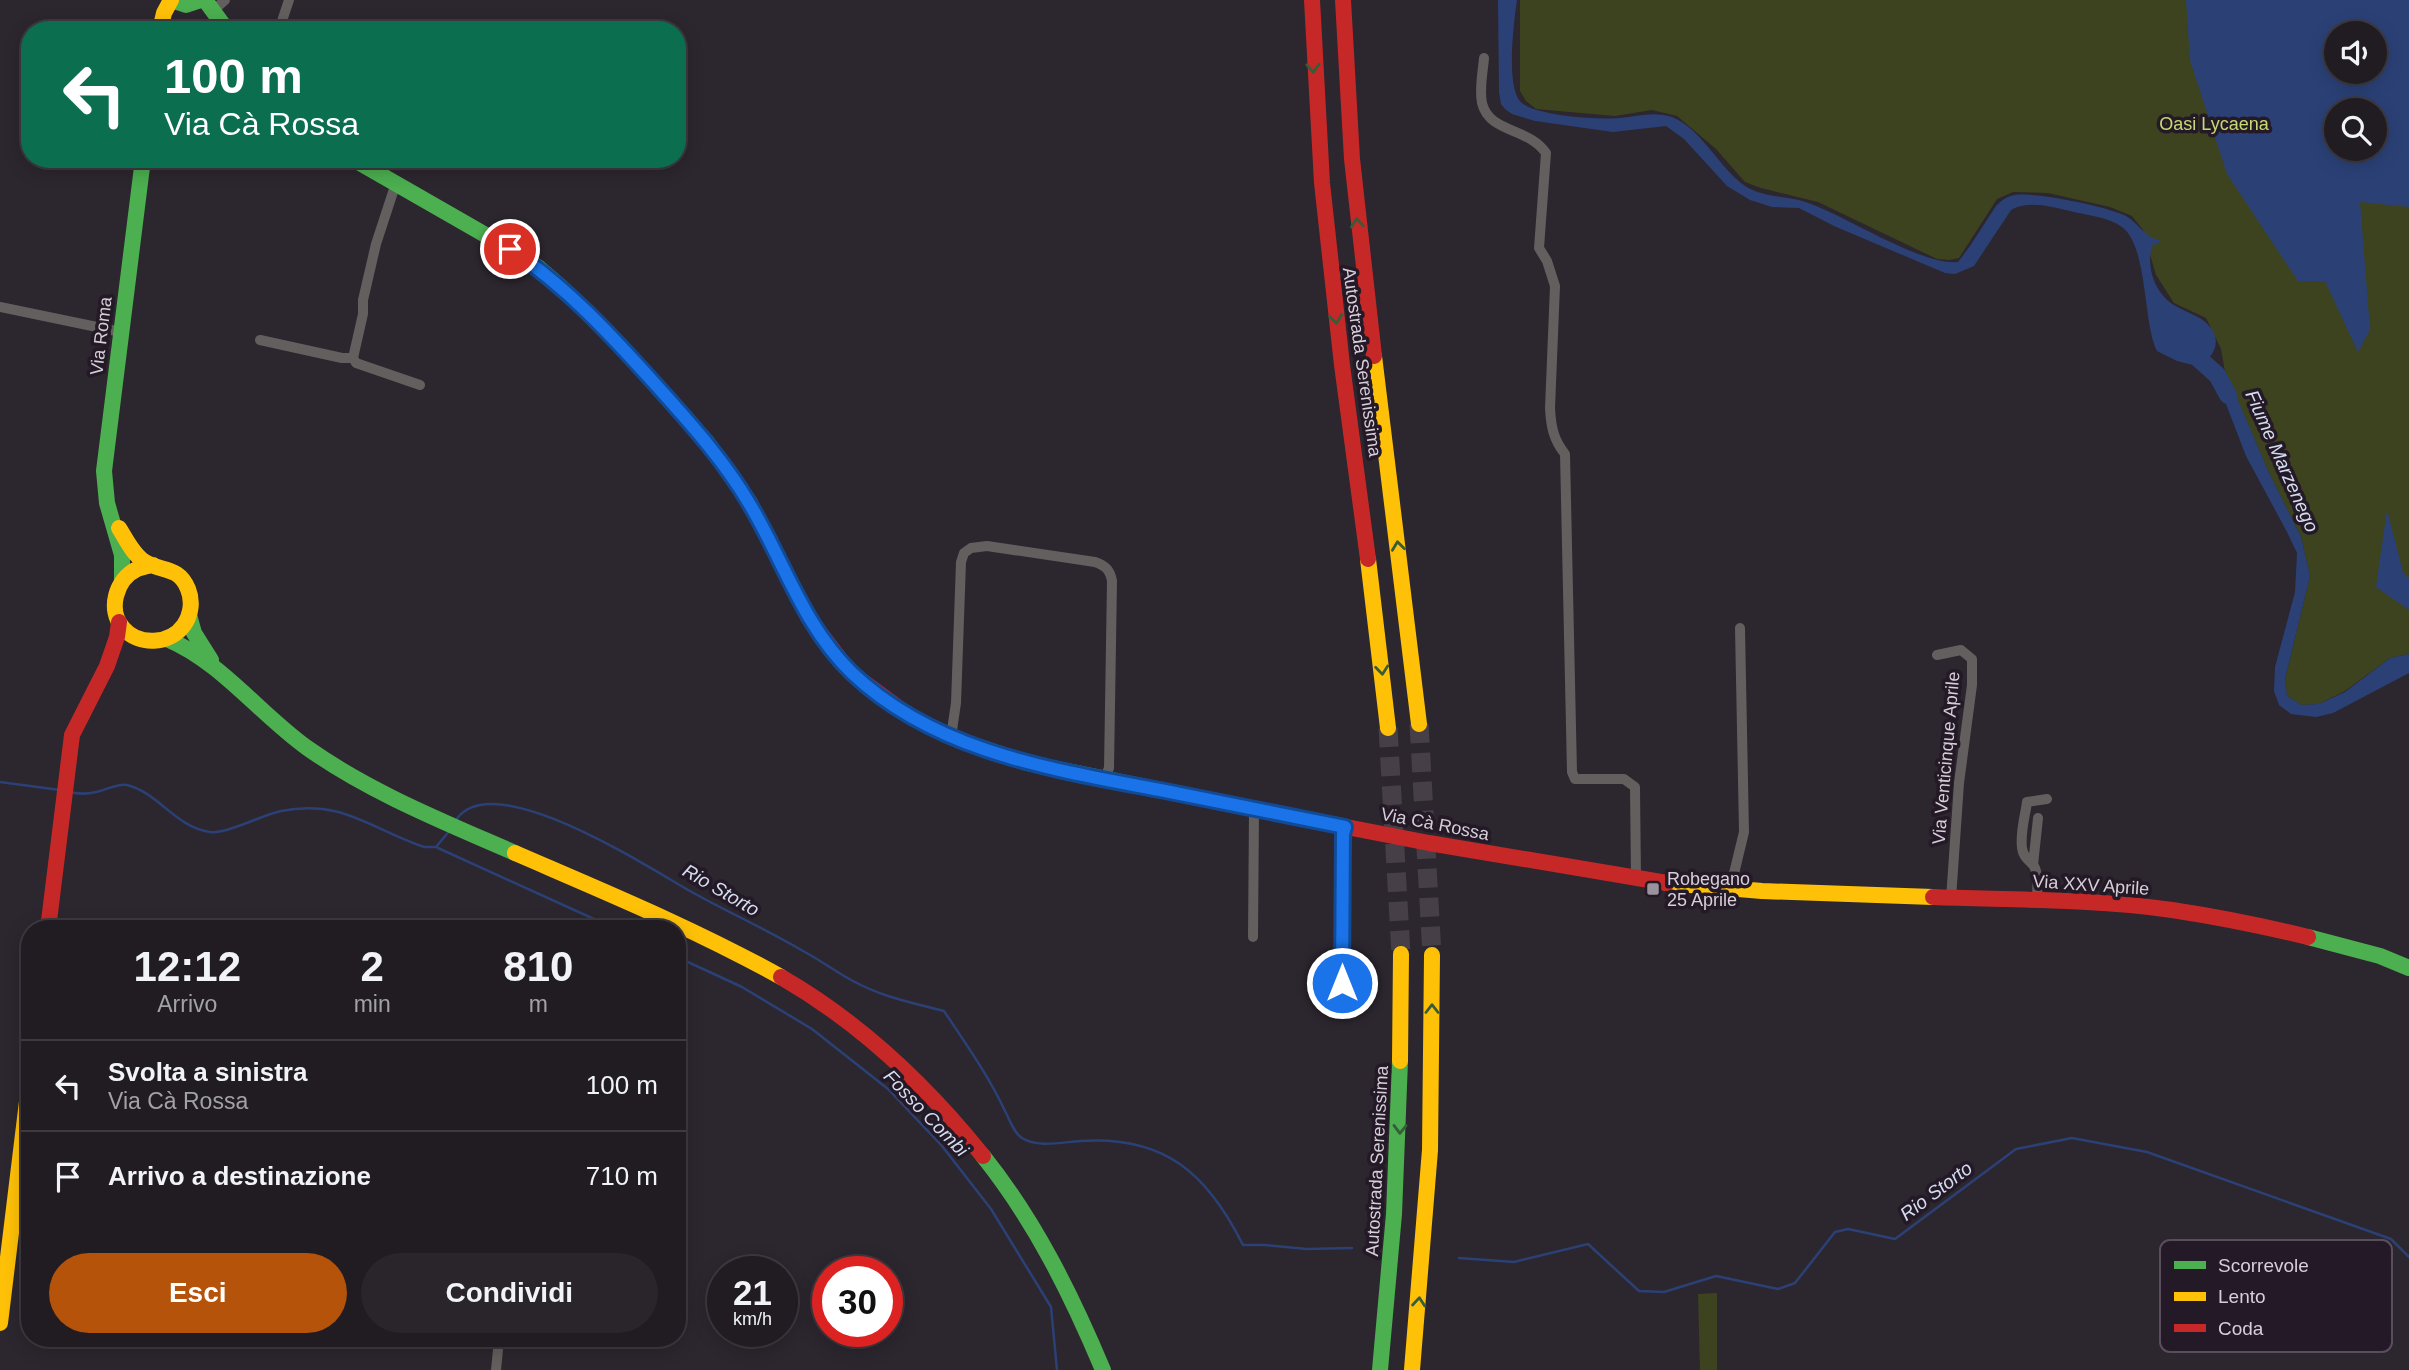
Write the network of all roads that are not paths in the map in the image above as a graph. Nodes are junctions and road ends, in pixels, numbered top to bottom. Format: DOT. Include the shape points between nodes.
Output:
graph roads {
  1 [pos="171,0"];
  2 [pos="289,0"];
  3 [pos="1312,0"];
  4 [pos="1343,0"];
  5 [pos="211,2"];
  6 [pos="162,21"];
  7 [pos="223,21"];
  8 [pos="282,21"];
  9 [pos="1484,58"];
  10 [pos="142,168"];
  11 [pos="369,168"];
  12 [pos="398,185"];
  13 [pos="0,307"];
  14 [pos="121,332"];
  15 [pos="260,340"];
  16 [pos="353,358"];
  17 [pos="420,385"];
  18 [pos="111,517"];
  19 [pos="153,565"];
  20 [pos="122,580"];
  21 [pos="189,615"];
  22 [pos="119,622"];
  23 [pos="1740,628"];
  24 [pos="167,639"];
  25 [pos="143,640"];
  26 [pos="1937,655"];
  27 [pos="106,665"];
  28 [pos="220,673"];
  29 [pos="1419,724"];
  30 [pos="1388,728"];
  31 [pos="951,737"];
  32 [pos="1104,780"];
  33 [pos="2047,799"];
  34 [pos="1254,810"];
  35 [pos="2038,818"];
  36 [pos="1345,827"];
  37 [pos="2033,865"];
  38 [pos="1636,878"];
  39 [pos="1730,890"];
  40 [pos="1762,891"];
  41 [pos="1951,899"];
  42 [pos="2037,901"];
  43 [pos="49,920"];
  44 [pos="664,920"];
  45 [pos="686,930"];
  46 [pos="1253,937"];
  47 [pos="1401,954"];
  48 [pos="1432,955"];
  49 [pos="2409,968"];
  50 [pos="1342,983"];
  51 [pos="21,1167"];
  52 [pos="0,1323"];
  53 [pos="498,1347"];
  54 [pos="496,1370"];
  55 [pos="1103,1370"];
  56 [pos="1380,1370"];
  57 [pos="1412,1370"];
  1 -- 5 [label="main road" via="183,5"];
  1 -- 6 [label="main road"];
  2 -- 8 [label="street"];
  3 -- 30 [label="main road, Autostrada Serenissima, one-way" via="1326,236"];
  29 -- 4 [label="main road, Autostrada Serenissima, one-way" via="1357,228"];
  5 -- 7 [label="main road"];
  9 -- 38 [label="street" via="1482,102 1488,114 1496,124 1529,136 1546,153 1539,248 1555,286 1550,408 1551,428 1565,454 1572,772 1575,779 1624,779 1635,787"];
  10 -- 14 [label="main road, Via Roma"];
  11 -- 12 [label="main road, Via Cà Rossa"];
  12 -- 16 [label="street" via="376,244"];
  12 -- 31 [label="main road, Via Cà Rossa" via="538,268 596,321 706,441 730,474 750,503 808,617 850,672 908,715"];
  13 -- 14 [label="street"];
  14 -- 18 [label="main road, Via Roma" via="104,471"];
  15 -- 16 [label="street"];
  16 -- 17 [label="street" via="356,363"];
  18 -- 19 [label="main road" via="134,551"];
  18 -- 20 [label="main road, Via Roma" via="122,555"];
  19 -- 20 [label="main road" via="136,569"];
  19 -- 21 [label="main road" via="170,569 183,581 190,597"];
  20 -- 22 [label="main road" via="114,601"];
  21 -- 24 [label="main road"];
  21 -- 28 [label="main road" via="196,639"];
  22 -- 25 [label="main road"];
  22 -- 27 [label="main road"];
  23 -- 39 [label="street" via="1744,832"];
  24 -- 25 [label="main road"];
  24 -- 28 [label="main road" via="184,645"];
  25 -- 27 [label="main road"];
  26 -- 41 [label="street, Via Venticinque Aprile" via="1961,650 1972,659"];
  27 -- 43 [label="main road" via="72,734"];
  28 -- 44 [label="main road" via="255,706 342,771"];
  31 -- 32 [label="main road, Via Cà Rossa" via="1027,763"];
  31 -- 32 [label="street" via="964,552 987,546 1095,562 1111,572 1112,581 1109,768"];
  32 -- 34 [label="main road, Via Cà Rossa"];
  33 -- 37 [label="street" via="2028,802 2022,850"];
  34 -- 36 [label="main road, Via Cà Rossa"];
  34 -- 46 [label="street"];
  35 -- 37 [label="street"];
  36 -- 38 [label="main road, Via Cà Rossa"];
  36 -- 50 [label="street"];
  37 -- 42 [label="street"];
  38 -- 39 [label="main road, Via Cà Rossa"];
  39 -- 40 [label="main road, Via Cà Rossa"];
  40 -- 41 [label="main road, Via XXV Aprile"];
  41 -- 42 [label="main road, Via XXV Aprile"];
  42 -- 49 [label="main road, Via XXV Aprile" via="2171,910 2257,925 2339,944"];
  45 -- 55 [label="main road" via="735,952 815,999 888,1054 943,1107 999,1173 1037,1230 1089,1332"];
  47 -- 56 [label="main road, Autostrada Serenissima, one-way" via="1399,1144"];
  57 -- 48 [label="main road, one-way" via="1430,1150"];
  51 -- 52 [label="main road"];
  53 -- 54 [label="street"];
}
